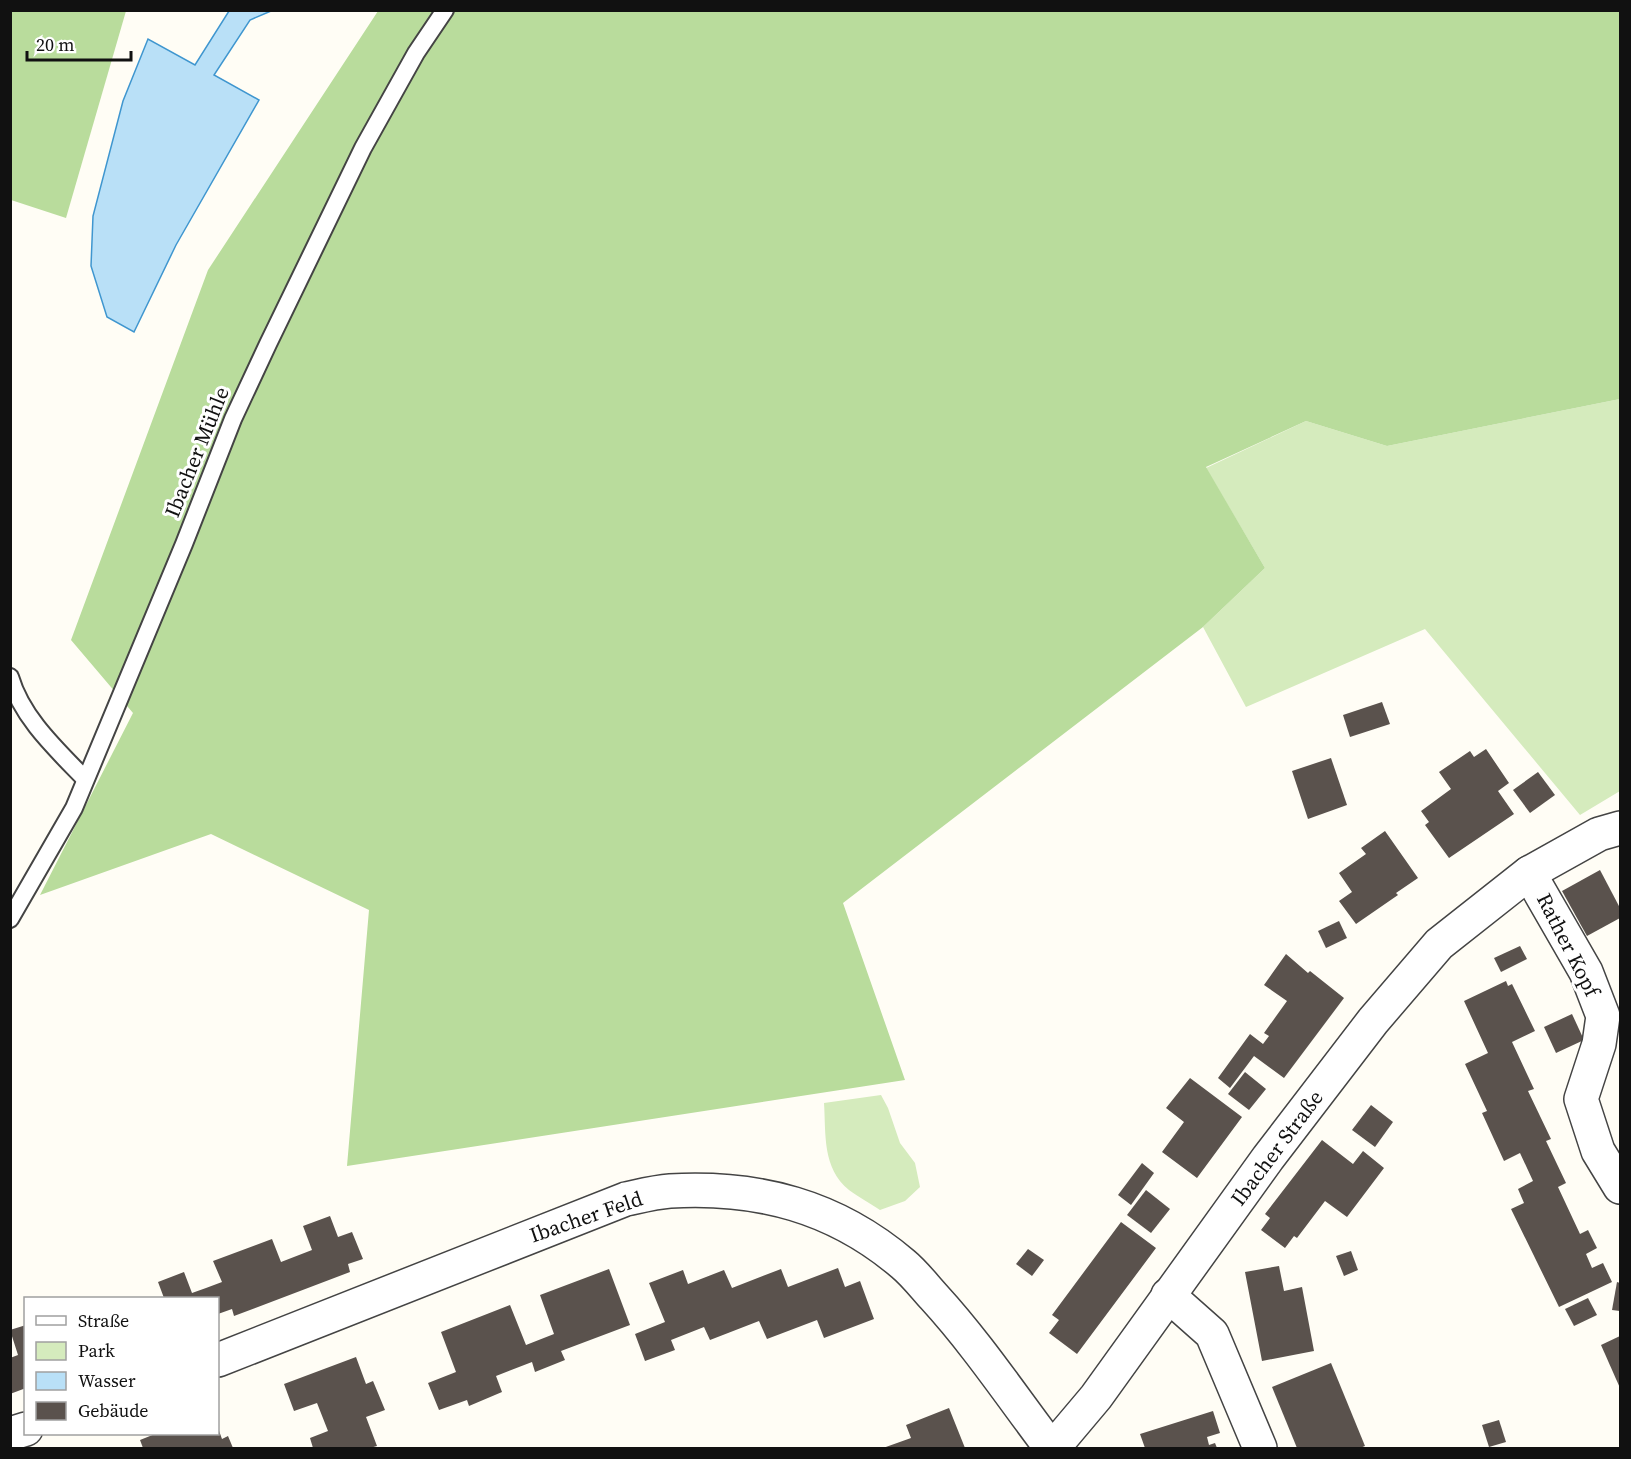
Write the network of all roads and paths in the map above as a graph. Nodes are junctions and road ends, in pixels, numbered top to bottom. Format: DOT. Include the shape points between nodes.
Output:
graph roads {
  1 [pos="445,10"];
  2 [pos="10,677"];
  3 [pos="84,779"];
  4 [pos="1620,828"];
  5 [pos="1529,873"];
  6 [pos="10,919"];
  7 [pos="1620,1186"];
  8 [pos="1168,1295"];
  9 [pos="219,1360"];
  10 [pos="1052,1449"];
  11 [pos="1260,1449"];
  1 -- 3 [label="lane, Ibacher Mühle" via="363,148 268,344 233,419"];
  2 -- 3 [label="lane" via="29,715"];
  3 -- 6 [label="lane, Ibacher Mühle" via="74,808"];
  4 -- 5 [label="street, Ibacher Straße" via="1599,834"];
  5 -- 7 [label="street, Rather Kopf" via="1586,972 1603,1016 1599,1044 1581,1099 1598,1151"];
  5 -- 8 [label="street, Ibacher Straße" via="1439,944 1373,1021"];
  8 -- 10 [label="street, Ibacher Straße" via="1096,1397"];
  8 -- 11 [label="street" via="1212,1334"];
  9 -- 10 [label="street, Ibacher Feld" via="626,1198 668,1191 721,1190 818,1210 858,1231 904,1264 964,1332"];
}
